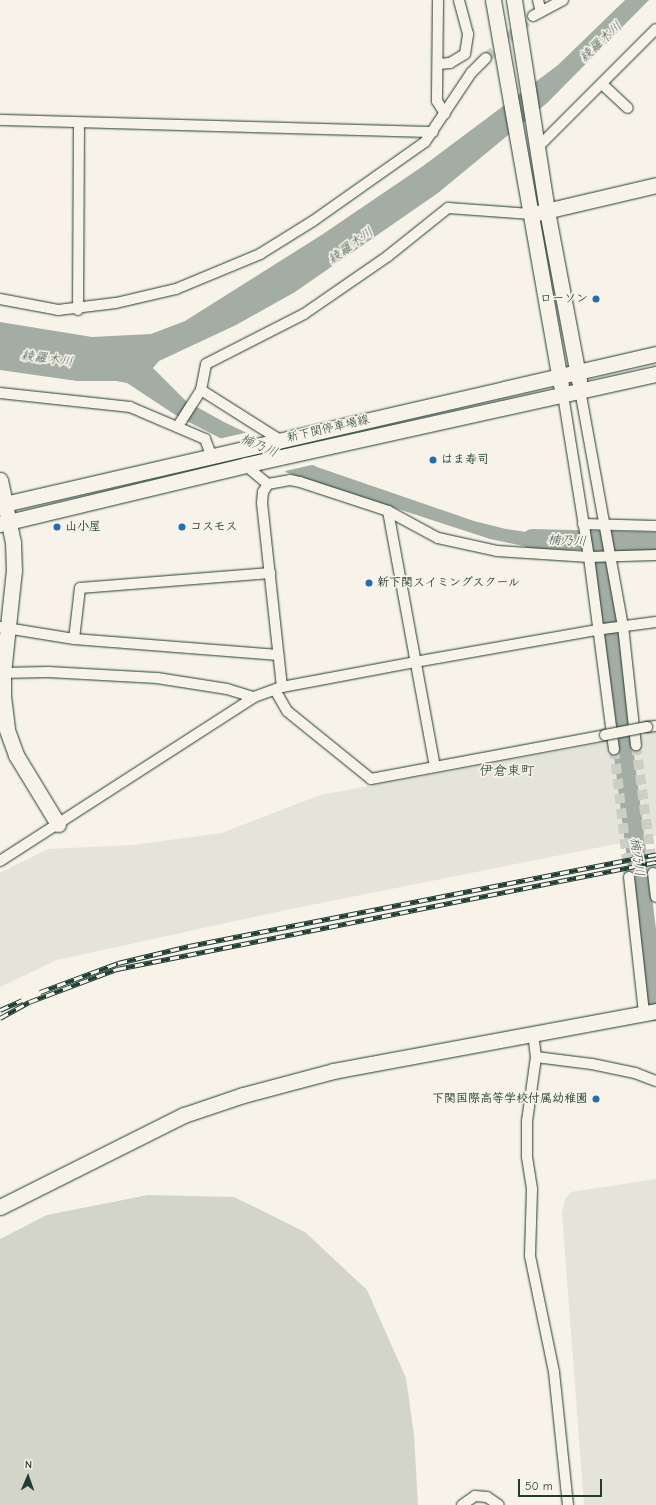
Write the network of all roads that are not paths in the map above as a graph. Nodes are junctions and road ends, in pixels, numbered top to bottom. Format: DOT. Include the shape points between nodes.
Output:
graph roads {
  1 [pos="438,0"];
  2 [pos="459,0"];
  3 [pos="493,0"];
  4 [pos="514,0"];
  5 [pos="538,0"];
  6 [pos="563,0"];
  7 [pos="656,29"];
  8 [pos="486,58"];
  9 [pos="438,64"];
  10 [pos="602,84"];
  11 [pos="628,108"];
  12 [pos="445,114"];
  13 [pos="0,120"];
  14 [pos="79,123"];
  15 [pos="433,132"];
  16 [pos="539,146"];
  17 [pos="656,185"];
  18 [pos="548,211"];
  19 [pos="531,214"];
  20 [pos="0,299"];
  21 [pos="78,310"];
  22 [pos="656,354"];
  23 [pos="577,372"];
  24 [pos="656,374"];
  25 [pos="560,375"];
  26 [pos="580,390"];
  27 [pos="0,393"];
  28 [pos="199,393"];
  29 [pos="563,395"];
  30 [pos="179,424"];
  31 [pos="279,440"];
  32 [pos="211,455"];
  33 [pos="248,465"];
  34 [pos="0,480"];
  35 [pos="268,484"];
  36 [pos="3,505"];
  37 [pos="388,511"];
  38 [pos="5,523"];
  39 [pos="584,525"];
  40 [pos="606,526"];
  41 [pos="656,526"];
  42 [pos="589,555"];
  43 [pos="610,555"];
  44 [pos="656,555"];
  45 [pos="270,573"];
  46 [pos="656,622"];
  47 [pos="620,627"];
  48 [pos="5,628"];
  49 [pos="600,629"];
  50 [pos="74,639"];
  51 [pos="278,655"];
  52 [pos="415,662"];
  53 [pos="2,673"];
  54 [pos="278,688"];
  55 [pos="254,697"];
  56 [pos="652,726"];
  57 [pos="636,745"];
  58 [pos="614,749"];
  59 [pos="435,768"];
  60 [pos="58,824"];
  61 [pos="0,861"];
  62 [pos="653,873"];
  63 [pos="629,877"];
  64 [pos="656,897"];
  65 [pos="650,1012"];
  66 [pos="533,1033"];
  67 [pos="536,1057"];
  68 [pos="656,1081"];
  69 [pos="0,1206"];
  70 [pos="462,1505"];
  71 [pos="499,1505"];
  72 [pos="568,1505"];
  1 -- 9 [label="street"];
  2 -- 9 [label="street" via="468,34 465,54 450,63"];
  3 -- 19 [label="street"];
  4 -- 16 [label="street"];
  5 -- 6 [label="street" via="537,14"];
  7 -- 10 [label="street"];
  8 -- 12 [label="street" via="471,73"];
  9 -- 12 [label="street" via="437,101"];
  10 -- 11 [label="street"];
  10 -- 16 [label="street"];
  12 -- 15 [label="street"];
  13 -- 14 [label="street"];
  14 -- 15 [label="street"];
  14 -- 21 [label="street"];
  15 -- 21 [label="street" via="425,142 313,221 260,254 176,289"];
  16 -- 18 [label="street"];
  17 -- 18 [label="street"];
  18 -- 19 [label="street"];
  18 -- 23 [label="street"];
  19 -- 25 [label="street"];
  19 -- 28 [label="street" via="448,208 388,256 304,314 206,364"];
  20 -- 21 [label="street" via="58,310"];
  22 -- 23 [label="street, 新下関停車場線"];
  23 -- 25 [label="street, 新下関停車場線"];
  23 -- 26 [label="street"];
  24 -- 26 [label="street, 新下関停車場線"];
  25 -- 29 [label="street"];
  25 -- 31 [label="street, 新下関停車場線"];
  26 -- 29 [label="street, 新下関停車場線"];
  26 -- 40 [label="street"];
  27 -- 30 [label="street" via="130,407"];
  28 -- 30 [label="street"];
  28 -- 31 [label="street"];
  29 -- 33 [label="street, 新下関停車場線"];
  29 -- 39 [label="street"];
  30 -- 32 [label="street" via="205,438"];
  31 -- 32 [label="street, 新下関停車場線"];
  32 -- 36 [label="street, 新下関停車場線"];
  33 -- 35 [label="street"];
  33 -- 38 [label="street, 新下関停車場線"];
  34 -- 36 [label="street"];
  35 -- 37 [label="street" via="290,480 300,482"];
  35 -- 45 [label="street" via="263,492 262,503"];
  36 -- 38 [label="street"];
  37 -- 42 [label="street" via="445,540 497,551"];
  37 -- 52 [label="street"];
  38 -- 48 [label="street" via="14,570"];
  39 -- 40 [label="street"];
  39 -- 42 [label="street"];
  40 -- 41 [label="street"];
  40 -- 43 [label="street"];
  42 -- 43 [label="street"];
  42 -- 49 [label="street"];
  43 -- 44 [label="street"];
  43 -- 47 [label="street"];
  45 -- 50 [label="street" via="80,588"];
  45 -- 51 [label="street"];
  46 -- 47 [label="street"];
  47 -- 49 [label="street"];
  47 -- 57 [label="street"];
  48 -- 50 [label="street"];
  48 -- 53 [label="street"];
  49 -- 52 [label="street"];
  49 -- 58 [label="street"];
  50 -- 51 [label="street"];
  51 -- 54 [label="street"];
  52 -- 54 [label="street"];
  52 -- 59 [label="street"];
  53 -- 55 [label="street" via="48,672 157,678 227,689"];
  53 -- 60 [label="street" via="7,730 16,755"];
  54 -- 55 [label="street"];
  54 -- 59 [label="street" via="287,711 371,779"];
  55 -- 60 [label="street"];
  56 -- 59 [label="street, bridge"];
  60 -- 61 [label="street"];
  62 -- 64 [label="street"];
  63 -- 65 [label="street"];
  65 -- 66 [label="street"];
  66 -- 67 [label="street"];
  66 -- 69 [label="street" via="332,1071 243,1095 184,1115"];
  67 -- 68 [label="street" via="592,1064 635,1073"];
  67 -- 72 [label="street" via="527,1121 527,1158 532,1189 530,1256 554,1372"];
  70 -- 71 [label="street" via="475,1496 487,1497"];
}
